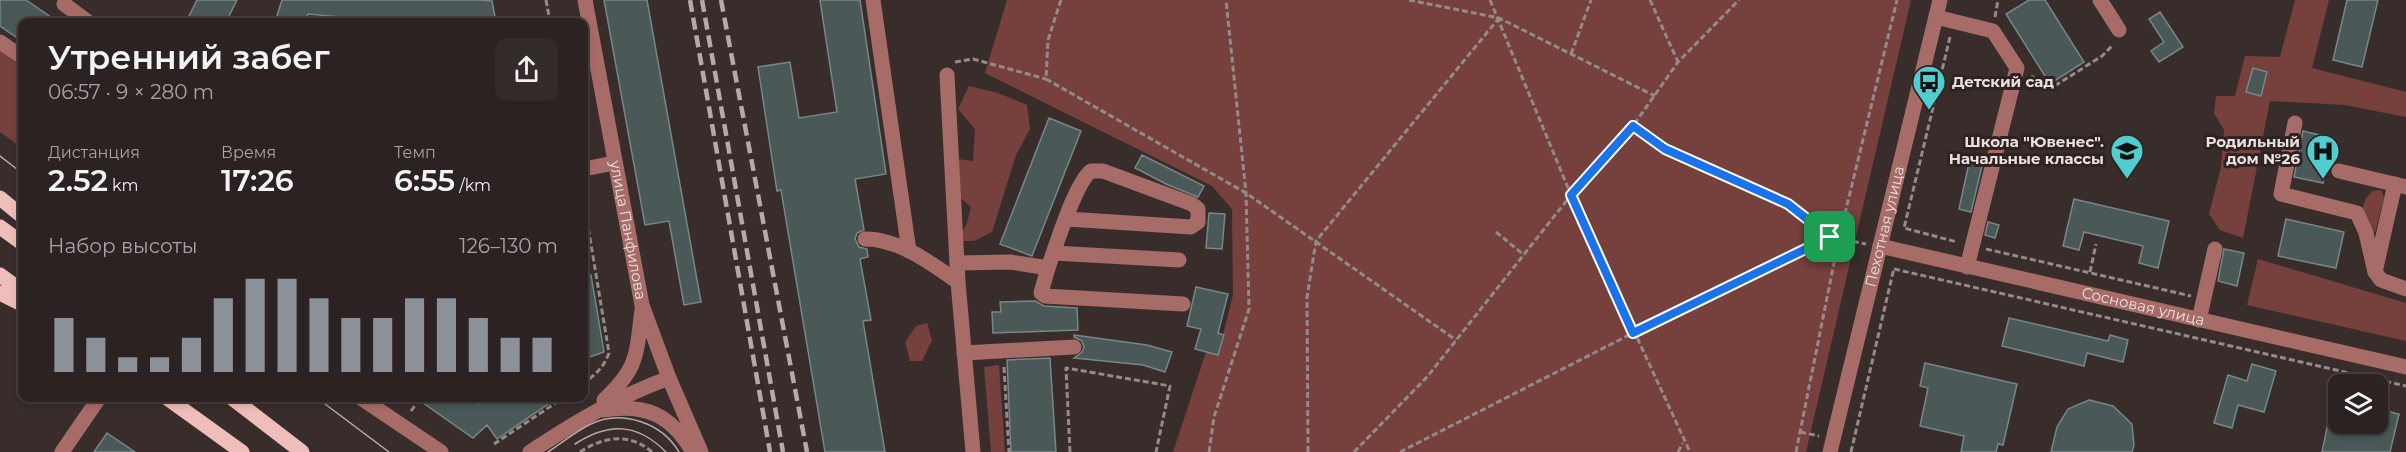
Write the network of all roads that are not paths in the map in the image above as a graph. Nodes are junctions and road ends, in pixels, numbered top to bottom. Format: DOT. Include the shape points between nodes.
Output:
graph roads {
  1 [pos="585,0"];
  2 [pos="873,0"];
  3 [pos="1940,0"];
  4 [pos="2100,0"];
  5 [pos="63,1"];
  6 [pos="1936,17"];
  7 [pos="83,18"];
  8 [pos="2119,30"];
  9 [pos="0,42"];
  10 [pos="18,54"];
  11 [pos="947,75"];
  12 [pos="2295,123"];
  13 [pos="615,163"];
  14 [pos="588,168"];
  15 [pos="2339,171"];
  16 [pos="2400,185"];
  17 [pos="0,198"];
  18 [pos="18,213"];
  19 [pos="1067,219"];
  20 [pos="0,227"];
  21 [pos="865,239"];
  22 [pos="18,240"];
  23 [pos="1880,246"];
  24 [pos="2215,249"];
  25 [pos="909,251"];
  26 [pos="1051,260"];
  27 [pos="1179,260"];
  28 [pos="957,263"];
  29 [pos="1967,267"];
  30 [pos="2375,272"];
  31 [pos="0,275"];
  32 [pos="958,282"];
  33 [pos="18,288"];
  34 [pos="2406,289"];
  35 [pos="0,293"];
  36 [pos="18,302"];
  37 [pos="1184,304"];
  38 [pos="642,305"];
  39 [pos="2199,320"];
  40 [pos="1074,346"];
  41 [pos="964,353"];
  42 [pos="2406,367"];
  43 [pos="669,378"];
  44 [pos="96,402"];
  45 [pos="173,402"];
  46 [pos="237,402"];
  47 [pos="368,402"];
  48 [pos="591,412"];
  49 [pos="62,452"];
  50 [pos="242,452"];
  51 [pos="302,452"];
  52 [pos="441,452"];
  53 [pos="530,452"];
  54 [pos="693,452"];
  55 [pos="701,452"];
  56 [pos="973,452"];
  57 [pos="1830,452"];
  1 -- 13 [label="street, улица Панфилова"];
  2 -- 25 [label="street"];
  3 -- 6 [label="street, Пехотная улица"];
  4 -- 8 [label="street"];
  5 -- 7 [label="street"];
  6 -- 23 [label="street, Пехотная улица"];
  6 -- 29 [label="street" via="1993,31 2017,68"];
  9 -- 10 [label="street"];
  11 -- 28 [label="street"];
  12 -- 30 [label="street" via="2281,194 2358,213"];
  13 -- 14 [label="street"];
  13 -- 38 [label="street, улица Панфилова"];
  15 -- 16 [label="street"];
  16 -- 30 [label="street"];
  17 -- 18 [label="main road"];
  19 -- 19 [label="street" via="1084,176 1096,170 1192,204 1199,212 1198,222 1191,226"];
  19 -- 26 [label="street"];
  20 -- 22 [label="main road"];
  21 -- 25 [label="street" via="882,239"];
  23 -- 29 [label="street, Сосновая улица"];
  23 -- 57 [label="street, Пехотная улица"];
  24 -- 39 [label="street"];
  25 -- 32 [label="street"];
  26 -- 27 [label="street"];
  26 -- 28 [label="street"];
  26 -- 37 [label="street" via="1041,288 1045,296"];
  28 -- 32 [label="street"];
  29 -- 39 [label="street, Сосновая улица"];
  30 -- 34 [label="street" via="2381,280"];
  31 -- 33 [label="main road"];
  32 -- 41 [label="street"];
  35 -- 36 [label="main road"];
  38 -- 43 [label="street, улица Панфилова"];
  38 -- 48 [label="street" via="629,374"];
  39 -- 42 [label="street, Сосновая улица"];
  40 -- 41 [label="street"];
  41 -- 56 [label="street"];
  43 -- 48 [label="street" via="627,393"];
  43 -- 55 [label="street, улица Панфилова"];
  44 -- 49 [label="street"];
  45 -- 50 [label="main road"];
  46 -- 51 [label="main road"];
  47 -- 52 [label="street"];
  48 -- 53 [label="street"];
  48 -- 54 [label="street" via="626,408 653,413 676,428"];
}
